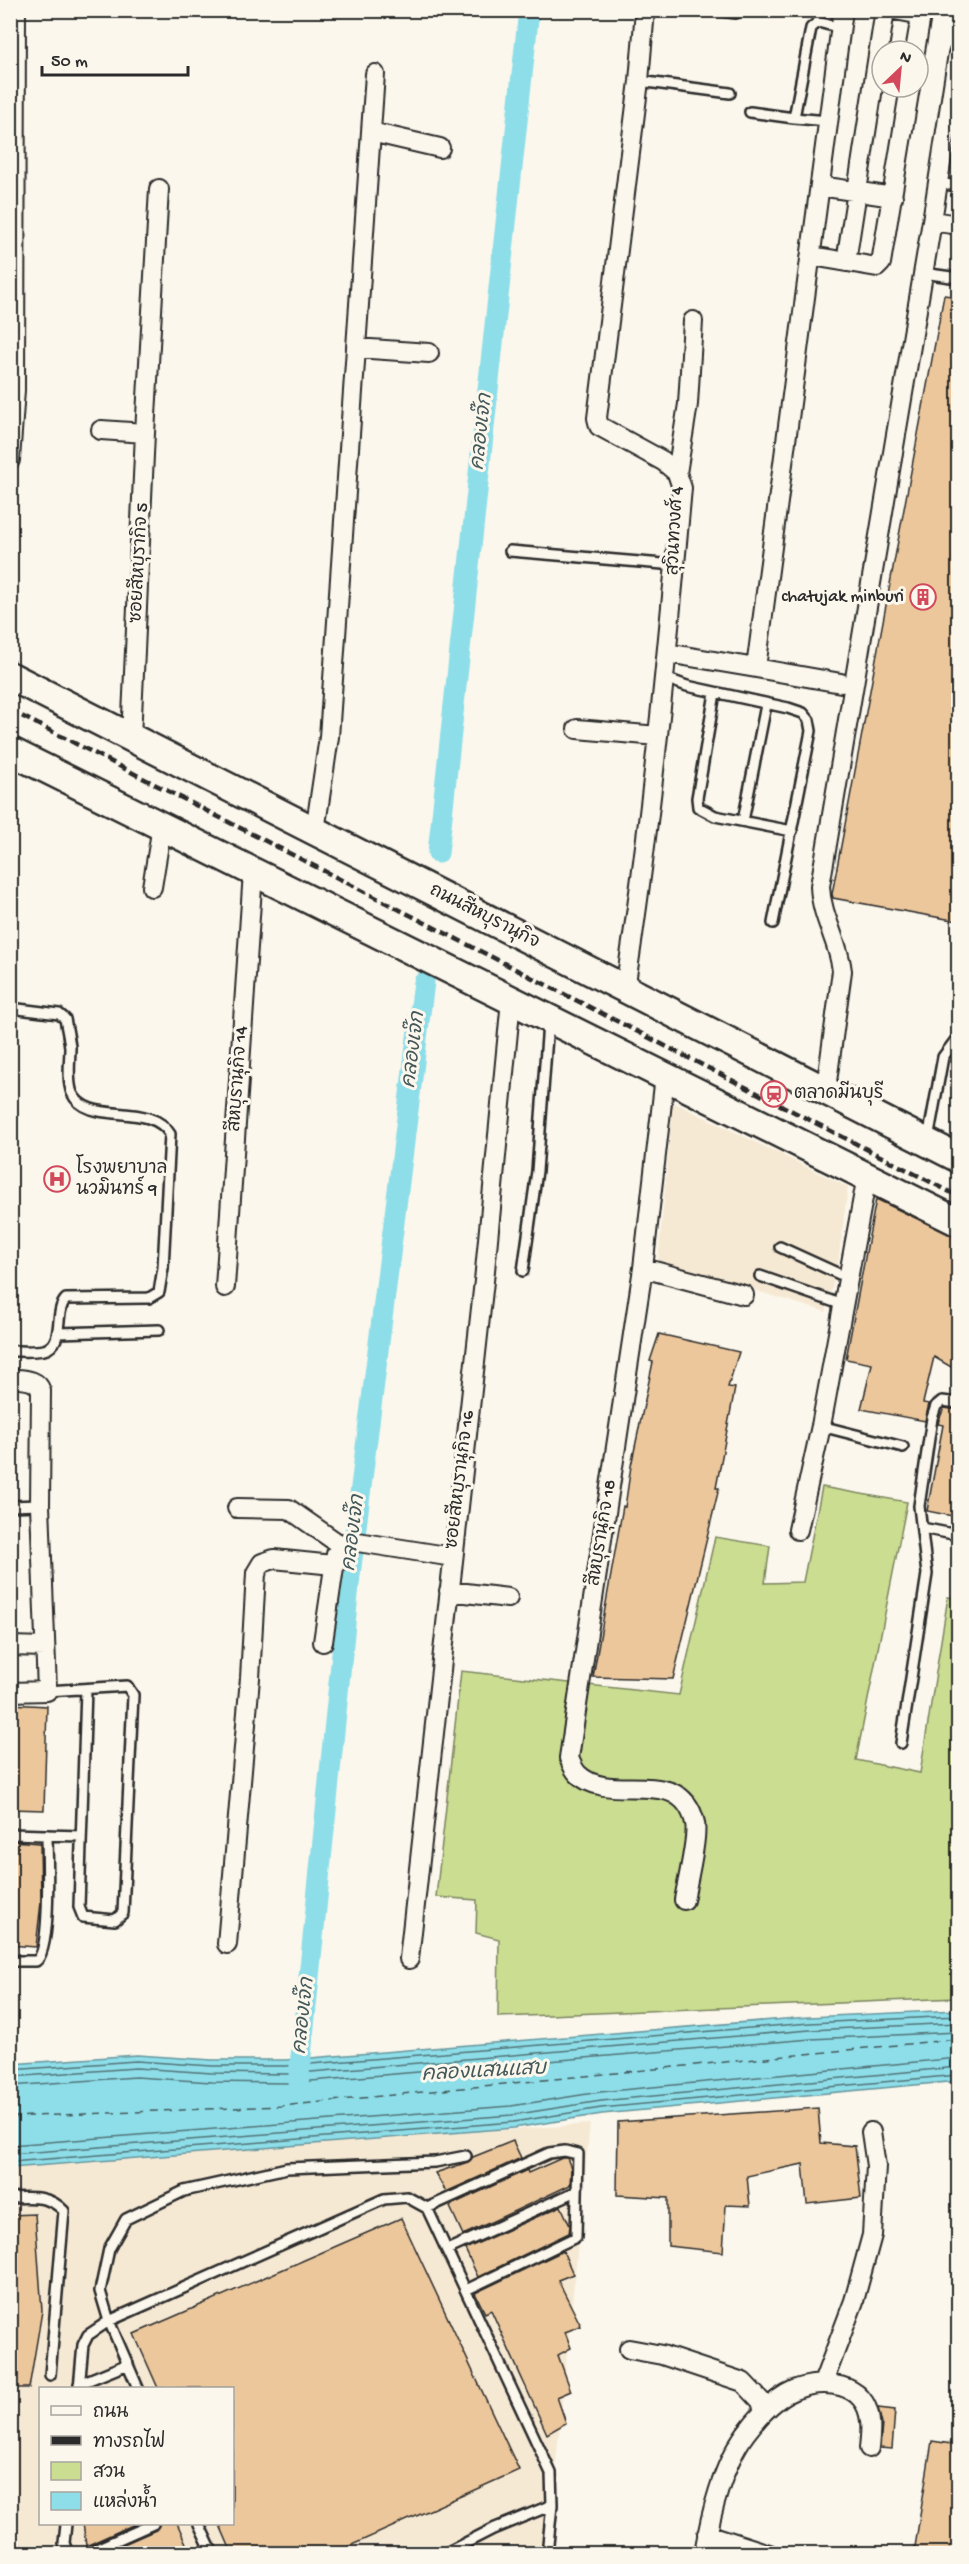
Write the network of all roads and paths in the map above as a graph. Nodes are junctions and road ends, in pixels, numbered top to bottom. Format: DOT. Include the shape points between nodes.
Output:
graph roads {
  1 [pos="16,10"];
  2 [pos="645,10"];
  3 [pos="714,10"];
  4 [pos="885,10"];
  5 [pos="895,10"];
  6 [pos="922,13"];
  7 [pos="736,14"];
  8 [pos="842,19"];
  9 [pos="917,39"];
  10 [pos="958,54"];
  11 [pos="375,74"];
  12 [pos="639,81"];
  13 [pos="730,93"];
  14 [pos="908,99"];
  15 [pos="750,112"];
  16 [pos="794,118"];
  17 [pos="828,121"];
  18 [pos="371,132"];
  19 [pos="440,148"];
  20 [pos="938,183"];
  21 [pos="820,186"];
  22 [pos="958,186"];
  23 [pos="159,189"];
  24 [pos="857,192"];
  25 [pos="893,197"];
  26 [pos="932,220"];
  27 [pos="958,225"];
  28 [pos="812,256"];
  29 [pos="846,262"];
  30 [pos="923,273"];
  31 [pos="958,278"];
  32 [pos="693,321"];
  33 [pos="356,348"];
  34 [pos="429,353"];
  35 [pos="101,430"];
  36 [pos="146,433"];
  37 [pos="10,460"];
  38 [pos="677,473"];
  39 [pos="510,551"];
  40 [pos="675,565"];
  41 [pos="667,653"];
  42 [pos="756,668"];
  43 [pos="10,676"];
  44 [pos="665,678"];
  45 [pos="841,683"];
  46 [pos="715,693"];
  47 [pos="766,705"];
  48 [pos="577,729"];
  49 [pos="658,736"];
  50 [pos="131,738"];
  51 [pos="10,751"];
  52 [pos="743,821"];
  53 [pos="162,826"];
  54 [pos="315,831"];
  55 [pos="792,831"];
  56 [pos="253,872"];
  57 [pos="152,887"];
  58 [pos="773,923"];
  59 [pos="625,989"];
  60 [pos="511,1000"];
  61 [pos="10,1008"];
  62 [pos="548,1017"];
  63 [pos="958,1037"];
  64 [pos="665,1076"];
  65 [pos="826,1089"];
  66 [pos="928,1141"];
  67 [pos="958,1158"];
  68 [pos="867,1176"];
  69 [pos="958,1222"];
  70 [pos="780,1247"];
  71 [pos="643,1268"];
  72 [pos="523,1271"];
  73 [pos="760,1276"];
  74 [pos="848,1278"];
  75 [pos="225,1287"];
  76 [pos="744,1294"];
  77 [pos="843,1305"];
  78 [pos="159,1330"];
  79 [pos="58,1334"];
  80 [pos="10,1351"];
  81 [pos="10,1378"];
  82 [pos="958,1403"];
  83 [pos="821,1426"];
  84 [pos="903,1447"];
  85 [pos="40,1505"];
  86 [pos="10,1506"];
  87 [pos="237,1508"];
  88 [pos="922,1528"];
  89 [pos="798,1530"];
  90 [pos="958,1535"];
  91 [pos="339,1544"];
  92 [pos="453,1557"];
  93 [pos="333,1565"];
  94 [pos="449,1591"];
  95 [pos="508,1598"];
  96 [pos="322,1642"];
  97 [pos="10,1646"];
  98 [pos="45,1647"];
  99 [pos="86,1689"];
  100 [pos="47,1691"];
  101 [pos="10,1692"];
  102 [pos="901,1743"];
  103 [pos="10,1834"];
  104 [pos="47,1834"];
  105 [pos="81,1836"];
  106 [pos="684,1900"];
  107 [pos="227,1944"];
  108 [pos="409,1959"];
  109 [pos="10,1961"];
  110 [pos="871,2132"];
  111 [pos="466,2156"];
  112 [pos="577,2191"];
  113 [pos="10,2198"];
  114 [pos="427,2208"];
  115 [pos="447,2250"];
  116 [pos="466,2290"];
  117 [pos="109,2321"];
  118 [pos="630,2349"];
  119 [pos="128,2364"];
  120 [pos="50,2375"];
  121 [pos="824,2383"];
  122 [pos="79,2386"];
  123 [pos="138,2387"];
  124 [pos="764,2412"];
  125 [pos="869,2448"];
  126 [pos="552,2505"];
  127 [pos="66,2525"];
  128 [pos="148,2525"];
  129 [pos="200,2525"];
  130 [pos="707,2534"];
  131 [pos="10,2539"];
  132 [pos="18,2553"];
  133 [pos="68,2553"];
  134 [pos="85,2553"];
  135 [pos="210,2553"];
  136 [pos="444,2553"];
  137 [pos="547,2553"];
  138 [pos="704,2553"];
  139 [pos="769,2553"];
  1 -- 37 [label="street" via="15,390"];
  2 -- 12 [label="street, สุวินทวงศ์ 4"];
  3 -- 7 [label="lane"];
  4 -- 24 [label="street"];
  5 -- 6 [label="street"];
  6 -- 9 [label="street"];
  8 -- 16 [label="lane" via="818,22 811,28"];
  8 -- 17 [label="street"];
  10 -- 20 [label="street"];
  11 -- 18 [label="street"];
  12 -- 13 [label="lane"];
  12 -- 38 [label="street, สุวินทวงศ์ 4" via="597,418 599,426 663,461"];
  14 -- 25 [label="street"];
  15 -- 16 [label="lane"];
  16 -- 17 [label="lane"];
  17 -- 21 [label="street"];
  18 -- 19 [label="street"];
  18 -- 33 [label="street"];
  20 -- 22 [label="lane"];
  20 -- 26 [label="street"];
  21 -- 24 [label="street"];
  21 -- 28 [label="street"];
  23 -- 36 [label="street, ซอยสีหบุรากิจ 5"];
  24 -- 25 [label="street"];
  24 -- 29 [label="street"];
  25 -- 29 [label="street" via="880,265"];
  26 -- 27 [label="street"];
  26 -- 30 [label="street"];
  28 -- 29 [label="street"];
  28 -- 42 [label="street"];
  30 -- 31 [label="lane"];
  30 -- 65 [label="street" via="820,886 821,904 840,953 842,971"];
  32 -- 38 [label="street" via="688,404"];
  33 -- 34 [label="street"];
  33 -- 54 [label="street" via="329,737"];
  35 -- 36 [label="street"];
  36 -- 50 [label="street, ซอยสีหบุรากิจ 5"];
  38 -- 40 [label="street, สุวินทวงศ์ 4" via="682,488"];
  39 -- 40 [label="lane"];
  40 -- 41 [label="street, สุวินทวงศ์ 4"];
  41 -- 42 [label="street"];
  41 -- 44 [label="street, สุวินทวงศ์ 4"];
  42 -- 45 [label="street"];
  43 -- 50 [label="main road, ถนนสีหบุรานุกิจ"];
  44 -- 46 [label="lane"];
  44 -- 49 [label="street, สุวินทวงศ์ 4"];
  46 -- 47 [label="lane"];
  46 -- 52 [label="lane" via="698,807 715,816"];
  47 -- 52 [label="lane"];
  47 -- 55 [label="lane" via="803,713 809,720 811,730"];
  48 -- 49 [label="street"];
  49 -- 59 [label="street, สุวินทวงศ์ 4"];
  50 -- 54 [label="main road, ถนนสีหบุรานุกิจ"];
  51 -- 53 [label="main road"];
  52 -- 55 [label="lane"];
  53 -- 56 [label="main road"];
  53 -- 57 [label="street"];
  54 -- 59 [label="main road, ถนนสีหบุรานุกิจ"];
  55 -- 58 [label="lane"];
  56 -- 60 [label="main road"];
  56 -- 75 [label="street, สีหบุรานุกิจ 14"];
  59 -- 65 [label="main road, ถนนสีหบุรานุกิจ"];
  60 -- 62 [label="main road"];
  60 -- 92 [label="street, ซอยสีหบุรานุกิจ 16"];
  61 -- 79 [label="lane" via="59,1014 65,1019 72,1092 80,1103 92,1110 134,1114 155,1121 170,1134 164,1268 159,1292 149,1298 66,1299 59,1310"];
  62 -- 64 [label="main road"];
  62 -- 72 [label="lane" via="537,1171"];
  63 -- 66 [label="lane" via="943,1057"];
  64 -- 68 [label="main road"];
  64 -- 71 [label="street, สีหบุรานุกิจ 18"];
  65 -- 66 [label="main road, ถนนสีหบุรานุกิจ"];
  66 -- 67 [label="main road, ถนนสีหบุรานุกิจ"];
  68 -- 69 [label="main road"];
  68 -- 74 [label="street"];
  70 -- 74 [label="lane"];
  71 -- 76 [label="street"];
  71 -- 106 [label="street, สีหบุรานุกิจ 18" via="569,1758 577,1774 596,1784 668,1790 687,1802 695,1825"];
  73 -- 77 [label="lane"];
  74 -- 77 [label="street"];
  77 -- 83 [label="street"];
  78 -- 79 [label="lane"];
  79 -- 80 [label="lane" via="44,1350"];
  81 -- 85 [label="street" via="34,1382 41,1391"];
  82 -- 88 [label="lane" via="942,1401 932,1418 919,1506"];
  83 -- 84 [label="lane"];
  83 -- 89 [label="street"];
  85 -- 86 [label="lane"];
  85 -- 98 [label="street"];
  87 -- 91 [label="street" via="289,1509"];
  88 -- 90 [label="lane"];
  88 -- 102 [label="lane" via="927,1574"];
  91 -- 92 [label="street" via="358,1542"];
  91 -- 93 [label="street"];
  92 -- 94 [label="street, ซอยสีหบุรานุกิจ 16"];
  93 -- 96 [label="street"];
  93 -- 107 [label="street" via="274,1559 262,1563 256,1572"];
  94 -- 95 [label="street"];
  94 -- 108 [label="street, ซอยสีหบุรานุกิจ 16"];
  97 -- 98 [label="street"];
  98 -- 100 [label="street"];
  99 -- 100 [label="lane"];
  99 -- 105 [label="lane"];
  99 -- 105 [label="lane" via="127,1686 133,1695 123,1913 115,1920 90,1920 80,1914"];
  100 -- 101 [label="street"];
  103 -- 104 [label="lane"];
  104 -- 105 [label="lane"];
  104 -- 109 [label="lane" via="44,1952 36,1961"];
  110 -- 121 [label="street" via="876,2166 872,2235 854,2301"];
  111 -- 117 [label="lane" via="435,2162 287,2168 184,2190 126,2219 110,2249 100,2291"];
  112 -- 114 [label="lane" via="578,2154 565,2151 549,2153"];
  112 -- 115 [label="lane"];
  112 -- 116 [label="lane" via="576,2237"];
  113 -- 120 [label="lane" via="55,2201 64,2211"];
  114 -- 115 [label="lane"];
  114 -- 117 [label="lane" via="407,2197 384,2199"];
  115 -- 116 [label="lane"];
  116 -- 126 [label="lane" via="551,2473"];
  117 -- 119 [label="lane"];
  117 -- 122 [label="lane" via="88,2335 83,2345"];
  118 -- 124 [label="street" via="662,2355 743,2382 761,2401"];
  119 -- 122 [label="lane"];
  119 -- 123 [label="lane"];
  121 -- 124 [label="street" via="793,2391"];
  121 -- 125 [label="street" via="854,2390 863,2401 870,2419"];
  124 -- 130 [label="street" via="745,2433 728,2462"];
  126 -- 136 [label="lane"];
  126 -- 137 [label="lane"];
  127 -- 133 [label="lane" via="64,2543"];
  128 -- 134 [label="lane"];
  129 -- 135 [label="lane"];
  130 -- 138 [label="street"];
  130 -- 139 [label="street"];
  131 -- 132 [label="lane"];
}
